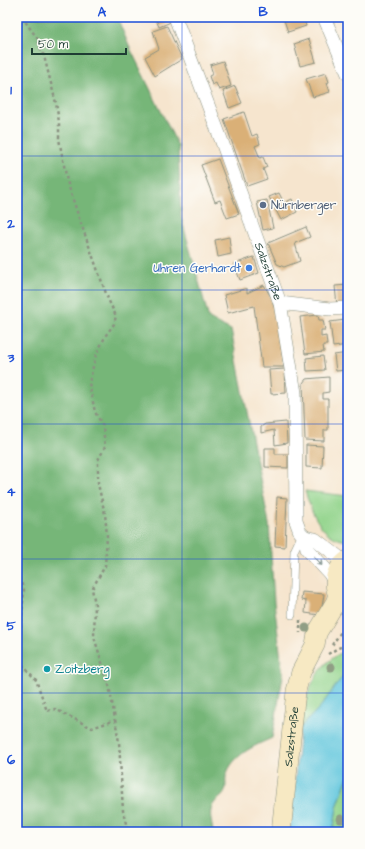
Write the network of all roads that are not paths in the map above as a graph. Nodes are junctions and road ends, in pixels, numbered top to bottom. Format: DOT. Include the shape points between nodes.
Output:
graph roads {
  1 [pos="175,17"];
  2 [pos="324,17"];
  3 [pos="348,74"];
  4 [pos="280,303"];
  5 [pos="348,308"];
  6 [pos="303,536"];
  7 [pos="348,560"];
  8 [pos="342,599"];
  9 [pos="292,615"];
  10 [pos="281,832"];
  1 -- 4 [label="street, Salzstraße"];
  2 -- 3 [label="street"];
  4 -- 5 [label="street" via="330,309"];
  4 -- 6 [label="street, Salzstraße" via="294,393 296,521"];
  6 -- 7 [label="street" via="315,539 340,558"];
  6 -- 8 [label="street, Salzstraße, one-way" via="307,549 329,573"];
  6 -- 9 [label="lane" via="294,551"];
  7 -- 8 [label="main road" via="338,570"];
  8 -- 10 [label="main road, Salzstraße" via="335,603 317,633 320,648 301,672 296,692"];
}
